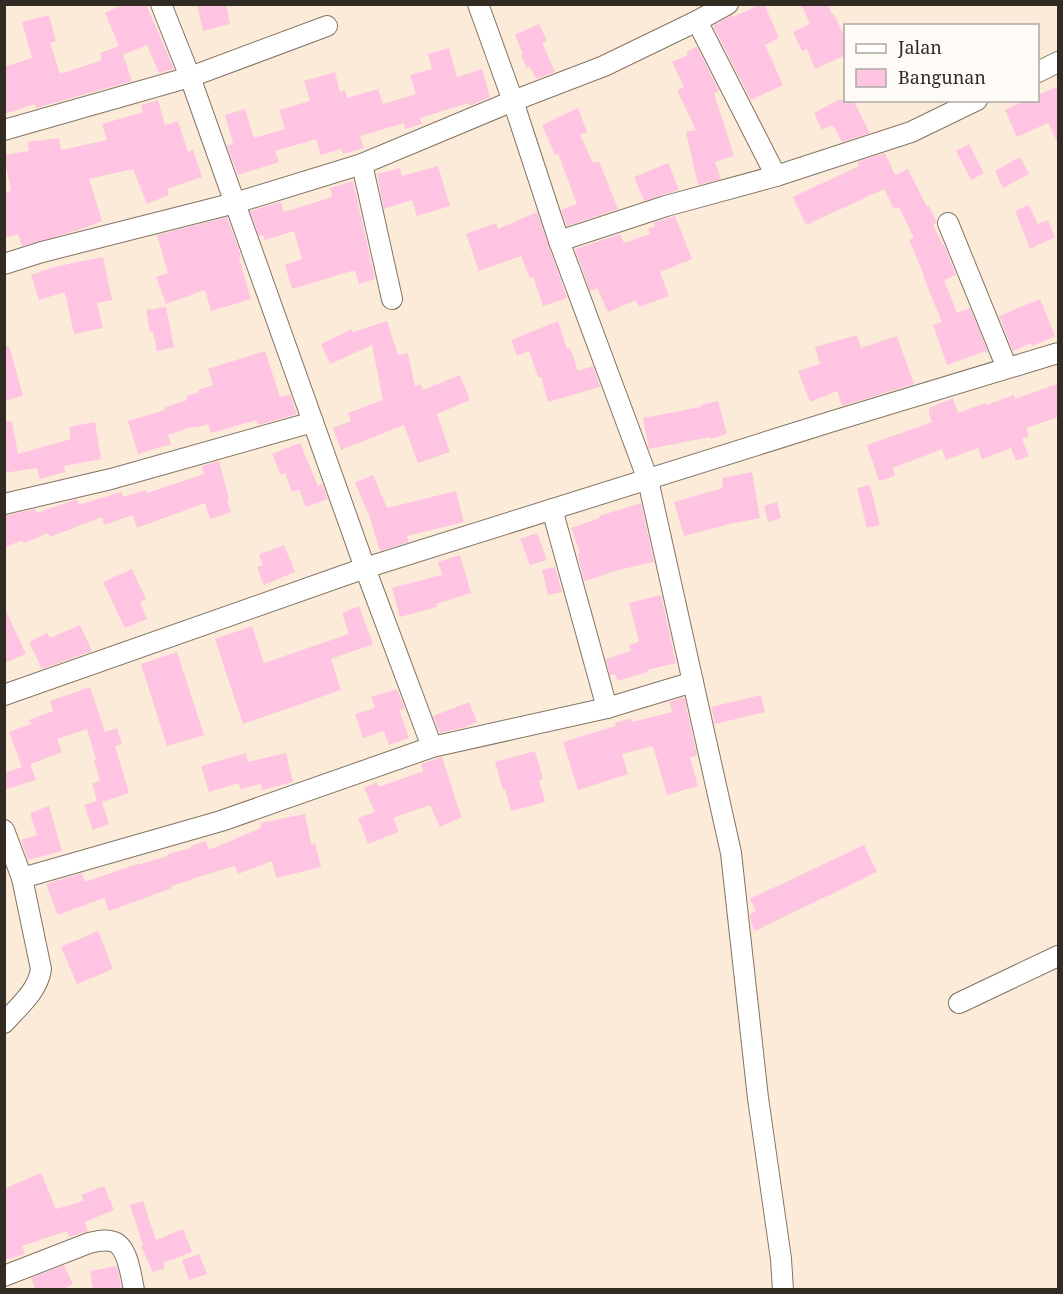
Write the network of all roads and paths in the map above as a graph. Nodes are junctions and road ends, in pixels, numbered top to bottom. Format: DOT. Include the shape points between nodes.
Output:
graph roads {
  1 [pos="161,4"];
  2 [pos="728,4"];
  3 [pos="482,6"];
  4 [pos="697,21"];
  5 [pos="327,26"];
  6 [pos="1059,62"];
  7 [pos="1039,72"];
  8 [pos="190,76"];
  9 [pos="513,101"];
  10 [pos="973,102"];
  11 [pos="4,130"];
  12 [pos="362,165"];
  13 [pos="776,176"];
  14 [pos="235,203"];
  15 [pos="948,223"];
  16 [pos="558,241"];
  17 [pos="4,264"];
  18 [pos="392,299"];
  19 [pos="1059,353"];
  20 [pos="1007,368"];
  21 [pos="313,422"];
  22 [pos="648,480"];
  23 [pos="4,504"];
  24 [pos="552,509"];
  25 [pos="365,568"];
  26 [pos="693,682"];
  27 [pos="4,695"];
  28 [pos="607,708"];
  29 [pos="432,747"];
  30 [pos="4,830"];
  31 [pos="22,878"];
  32 [pos="1059,956"];
  33 [pos="959,1004"];
  34 [pos="4,1023"];
  35 [pos="4,1276"];
  36 [pos="134,1290"];
  37 [pos="783,1290"];
  1 -- 8 [label="street"];
  2 -- 4 [label="street"];
  3 -- 9 [label="street"];
  4 -- 9 [label="street" via="604,66"];
  4 -- 13 [label="street"];
  5 -- 8 [label="street"];
  6 -- 7 [label="street"];
  8 -- 11 [label="street"];
  8 -- 14 [label="street"];
  9 -- 12 [label="street"];
  9 -- 16 [label="street"];
  10 -- 13 [label="street" via="911,132"];
  12 -- 14 [label="street"];
  12 -- 18 [label="street"];
  13 -- 16 [label="street"];
  14 -- 17 [label="street"];
  14 -- 21 [label="street"];
  15 -- 20 [label="street"];
  16 -- 22 [label="street"];
  19 -- 20 [label="street"];
  20 -- 22 [label="street"];
  21 -- 23 [label="street" via="111,479"];
  21 -- 25 [label="street"];
  22 -- 24 [label="street"];
  22 -- 26 [label="street"];
  24 -- 25 [label="street"];
  24 -- 28 [label="street"];
  25 -- 27 [label="street"];
  25 -- 29 [label="street"];
  26 -- 28 [label="street"];
  26 -- 37 [label="street" via="731,853"];
  28 -- 29 [label="street"];
  29 -- 31 [label="street" via="221,821"];
  30 -- 31 [label="street"];
  31 -- 34 [label="street" via="40,978"];
  32 -- 33 [label="street"];
  35 -- 36 [label="street" via="103,1240 122,1248"];
}
